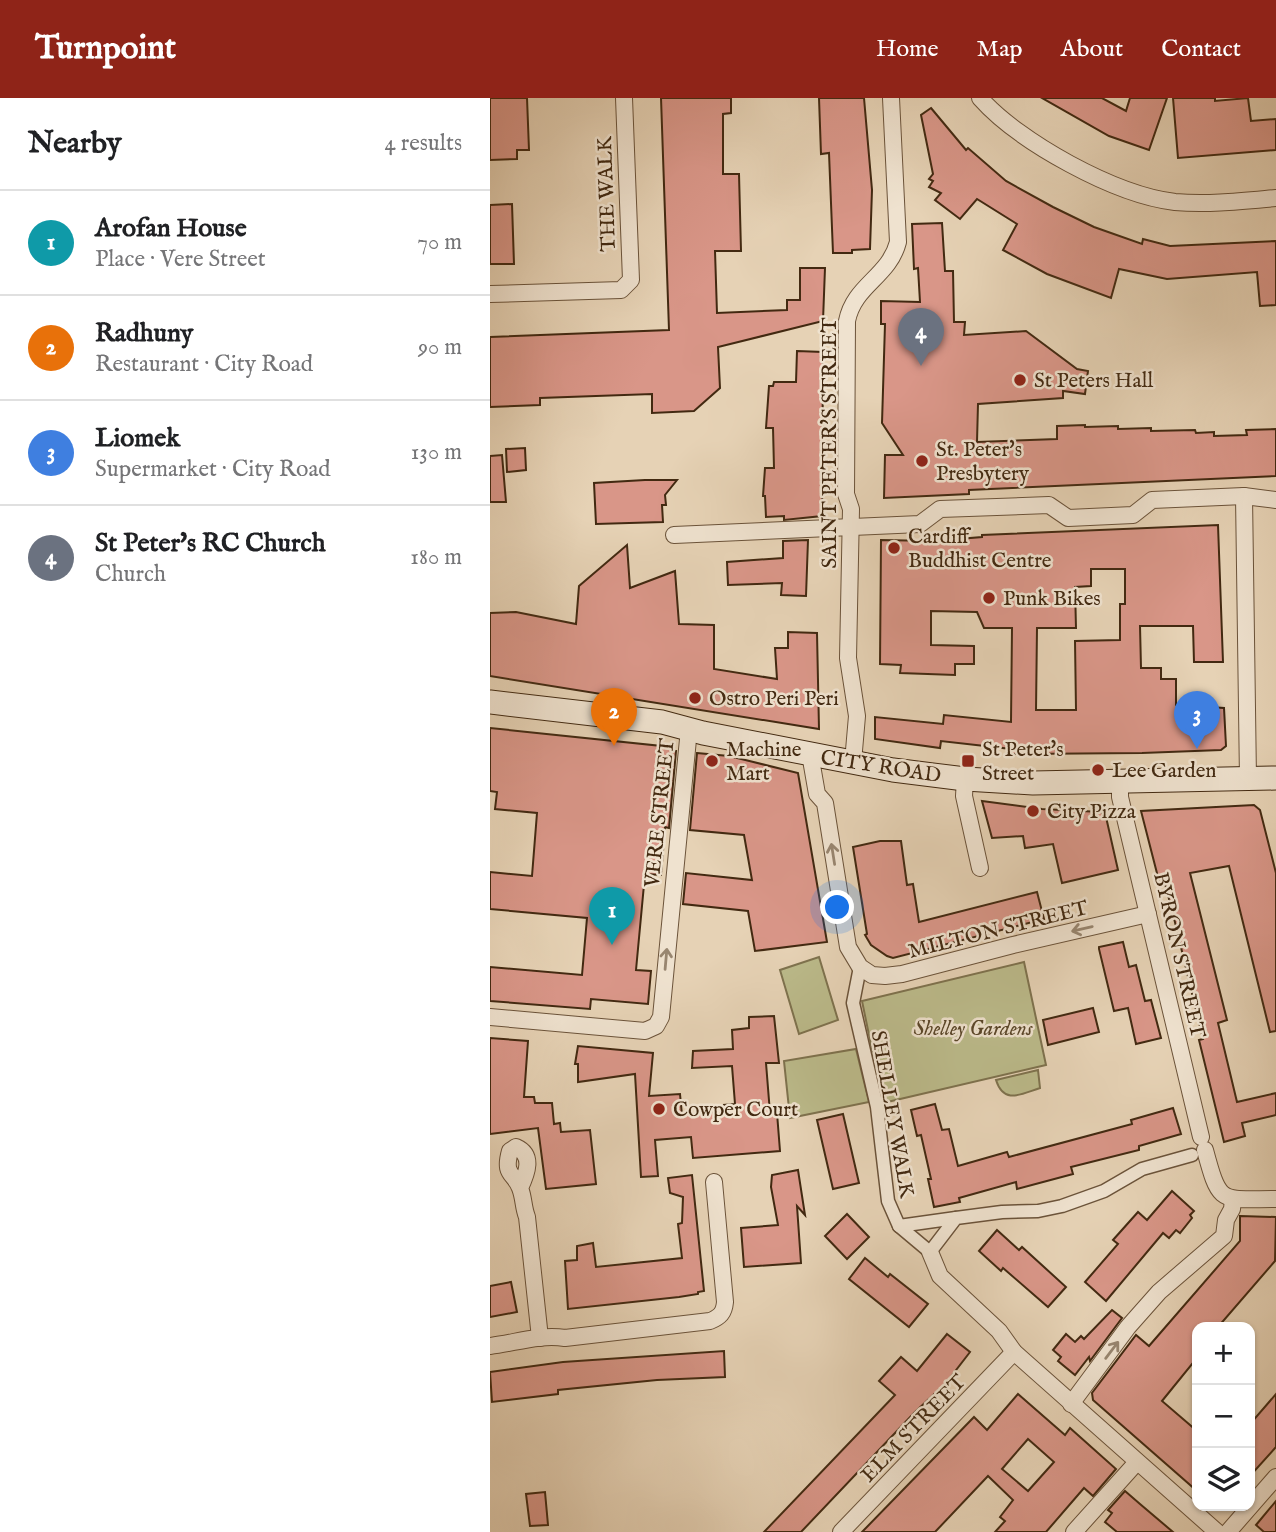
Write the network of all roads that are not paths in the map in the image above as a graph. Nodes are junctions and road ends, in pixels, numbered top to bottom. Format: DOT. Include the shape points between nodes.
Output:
graph roads {
  1 [pos="624,98"];
  2 [pos="891,98"];
  3 [pos="980,98"];
  4 [pos="1276,198"];
  5 [pos="490,293"];
  6 [pos="1244,496"];
  7 [pos="1276,500"];
  8 [pos="850,528"];
  9 [pos="674,535"];
  10 [pos="490,702"];
  11 [pos="689,729"];
  12 [pos="810,754"];
  13 [pos="853,762"];
  14 [pos="1276,778"];
  15 [pos="965,779"];
  16 [pos="1248,779"];
  17 [pos="1121,782"];
  18 [pos="979,868"];
  19 [pos="1148,914"];
  20 [pos="860,967"];
  21 [pos="490,1017"];
  22 [pos="1199,1147"];
  23 [pos="714,1182"];
  24 [pos="520,1188"];
  25 [pos="1233,1199"];
  26 [pos="1276,1199"];
  27 [pos="957,1218"];
  28 [pos="899,1226"];
  29 [pos="930,1252"];
  30 [pos="540,1338"];
  31 [pos="490,1346"];
  32 [pos="1014,1352"];
  33 [pos="1071,1404"];
  34 [pos="1137,1462"];
  35 [pos="1276,1477"];
  36 [pos="841,1532"];
  37 [pos="1074,1532"];
  38 [pos="1217,1532"];
  39 [pos="1228,1532"];
  1 -- 5 [label="street, THE WALK" via="631,281 621,290"];
  2 -- 8 [label="street, SAINT PETER'S STREET" via="898,242 890,261 854,300 848,321 846,494"];
  3 -- 4 [label="street" via="1037,145 1150,197 1175,202"];
  6 -- 7 [label="street"];
  6 -- 8 [label="street" via="1152,500 1133,516 1069,519 1049,505 940,509 920,524"];
  6 -- 16 [label="street"];
  8 -- 9 [label="street"];
  8 -- 13 [label="street, SAINT PETER'S STREET" via="848,658 857,716"];
  10 -- 11 [label="main road, CITY ROAD" via="600,713"];
  11 -- 12 [label="main road, CITY ROAD"];
  21 -- 11 [label="street, VERE STREET, one-way" via="645,1031 656,1026 661,1017"];
  12 -- 13 [label="main road, CITY ROAD"];
  20 -- 12 [label="street, one-way" via="848,947 825,803 817,794"];
  13 -- 15 [label="main road, CITY ROAD"];
  14 -- 16 [label="main road, CITY ROAD"];
  15 -- 17 [label="main road, CITY ROAD"];
  15 -- 18 [label="street" via="964,796"];
  16 -- 17 [label="main road, CITY ROAD"];
  17 -- 19 [label="street, BYRON STREET" via="1120,797"];
  19 -- 20 [label="street, MILTON STREET, one-way" via="902,974 872,975"];
  19 -- 22 [label="street, BYRON STREET"];
  20 -- 28 [label="street, SHELLEY WALK" via="853,1003 877,1107 888,1201"];
  22 -- 25 [label="street, BYRON STREET" via="1214,1185"];
  22 -- 27 [label="street" via="1062,1206"];
  23 -- 30 [label="street" via="725,1303 719,1318"];
  24 -- 30 [label="street"];
  25 -- 26 [label="street"];
  33 -- 25 [label="street, one-way" via="1159,1292 1224,1236"];
  27 -- 28 [label="street"];
  27 -- 29 [label="street"];
  28 -- 29 [label="street, SHELLEY WALK"];
  29 -- 32 [label="street" via="940,1276 999,1331"];
  30 -- 31 [label="street"];
  32 -- 33 [label="street"];
  32 -- 36 [label="street, ELM STREET"];
  33 -- 34 [label="street"];
  34 -- 37 [label="street"];
  34 -- 38 [label="street"];
  35 -- 39 [label="street"];
}
